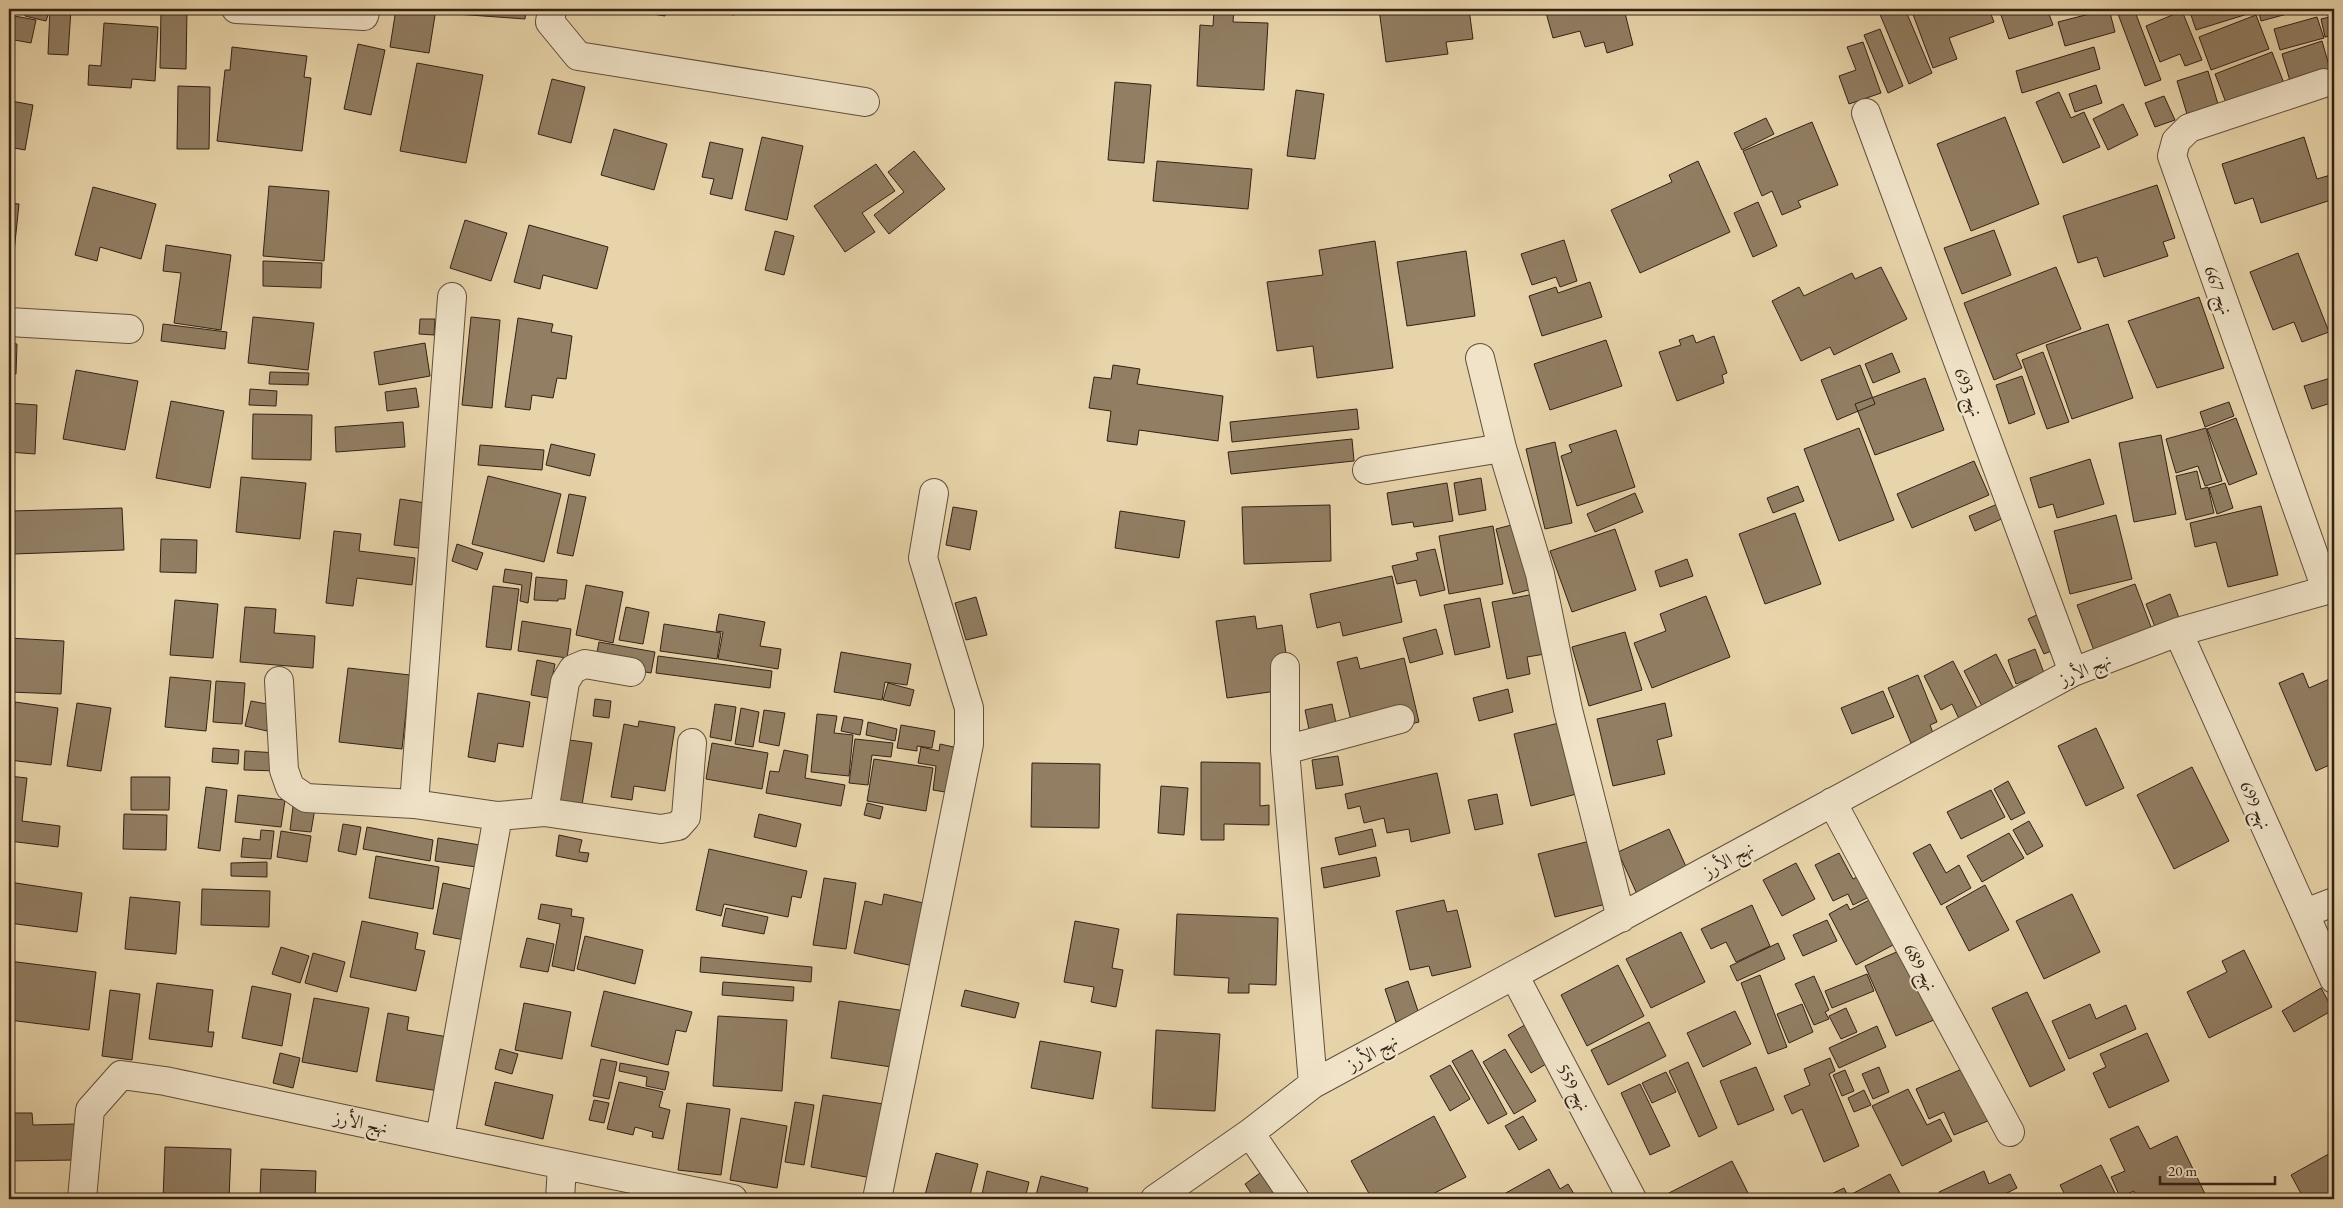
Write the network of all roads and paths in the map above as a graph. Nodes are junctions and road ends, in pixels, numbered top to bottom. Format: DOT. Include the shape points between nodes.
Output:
graph roads {
  1 [pos="236,9"];
  2 [pos="366,9"];
  3 [pos="552,9"];
  4 [pos="2324,83"];
  5 [pos="865,102"];
  6 [pos="1866,113"];
  7 [pos="452,297"];
  8 [pos="9,322"];
  9 [pos="129,329"];
  10 [pos="1480,358"];
  11 [pos="1502,448"];
  12 [pos="1367,470"];
  13 [pos="934,493"];
  14 [pos="2330,589"];
  15 [pos="2178,632"];
  16 [pos="1285,667"];
  17 [pos="631,672"];
  18 [pos="2072,672"];
  19 [pos="279,681"];
  20 [pos="1400,719"];
  21 [pos="692,743"];
  22 [pos="1285,750"];
  23 [pos="1832,802"];
  24 [pos="414,804"];
  25 [pos="544,812"];
  26 [pos="498,816"];
  27 [pos="2334,902"];
  28 [pos="2305,913"];
  29 [pos="1621,918"];
  30 [pos="1514,974"];
  31 [pos="2334,979"];
  32 [pos="1312,1084"];
  33 [pos="2010,1132"];
  34 [pos="1250,1133"];
  35 [pos="440,1138"];
  36 [pos="562,1166"];
  37 [pos="82,1199"];
  38 [pos="560,1199"];
  39 [pos="733,1199"];
  40 [pos="877,1199"];
  41 [pos="1156,1199"];
  42 [pos="1294,1199"];
  43 [pos="1632,1199"];
  1 -- 2 [label="street" via="364,16"];
  3 -- 5 [label="street" via="550,22 578,56"];
  4 -- 14 [label="street, نهج 667" via="2189,128 2176,142 2172,156"];
  6 -- 18 [label="street, نهج 693"];
  7 -- 24 [label="street"];
  8 -- 9 [label="street"];
  10 -- 11 [label="street"];
  11 -- 12 [label="street"];
  11 -- 29 [label="street" via="1540,574 1568,710"];
  13 -- 40 [label="street" via="923,558 968,708 969,744"];
  14 -- 15 [label="street, نهج الأرز"];
  15 -- 18 [label="street, نهج الأرز"];
  15 -- 28 [label="street, نهج 699"];
  16 -- 22 [label="street"];
  17 -- 25 [label="street" via="585,664 573,669 565,682"];
  18 -- 23 [label="street, نهج الأرز"];
  19 -- 24 [label="street" via="284,770 290,787 306,798"];
  20 -- 22 [label="street"];
  21 -- 25 [label="street" via="686,817 678,826 661,829"];
  22 -- 32 [label="street"];
  23 -- 29 [label="street, نهج الأرز"];
  23 -- 33 [label="street, نهج 689"];
  24 -- 26 [label="street"];
  25 -- 26 [label="street"];
  26 -- 35 [label="street"];
  27 -- 28 [label="street"];
  28 -- 31 [label="street, نهج 699"];
  29 -- 30 [label="street, نهج الأرز"];
  30 -- 32 [label="street, نهج الأرز"];
  30 -- 43 [label="street, نهج 559"];
  32 -- 34 [label="street, نهج الأرز"];
  34 -- 41 [label="street, نهج الأرز"];
  34 -- 42 [label="street"];
  35 -- 36 [label="street, نهج الأرز"];
  35 -- 37 [label="street, نهج الأرز" via="122,1075 90,1110"];
  36 -- 38 [label="street"];
  36 -- 39 [label="street, نهج الأرز"];
}
